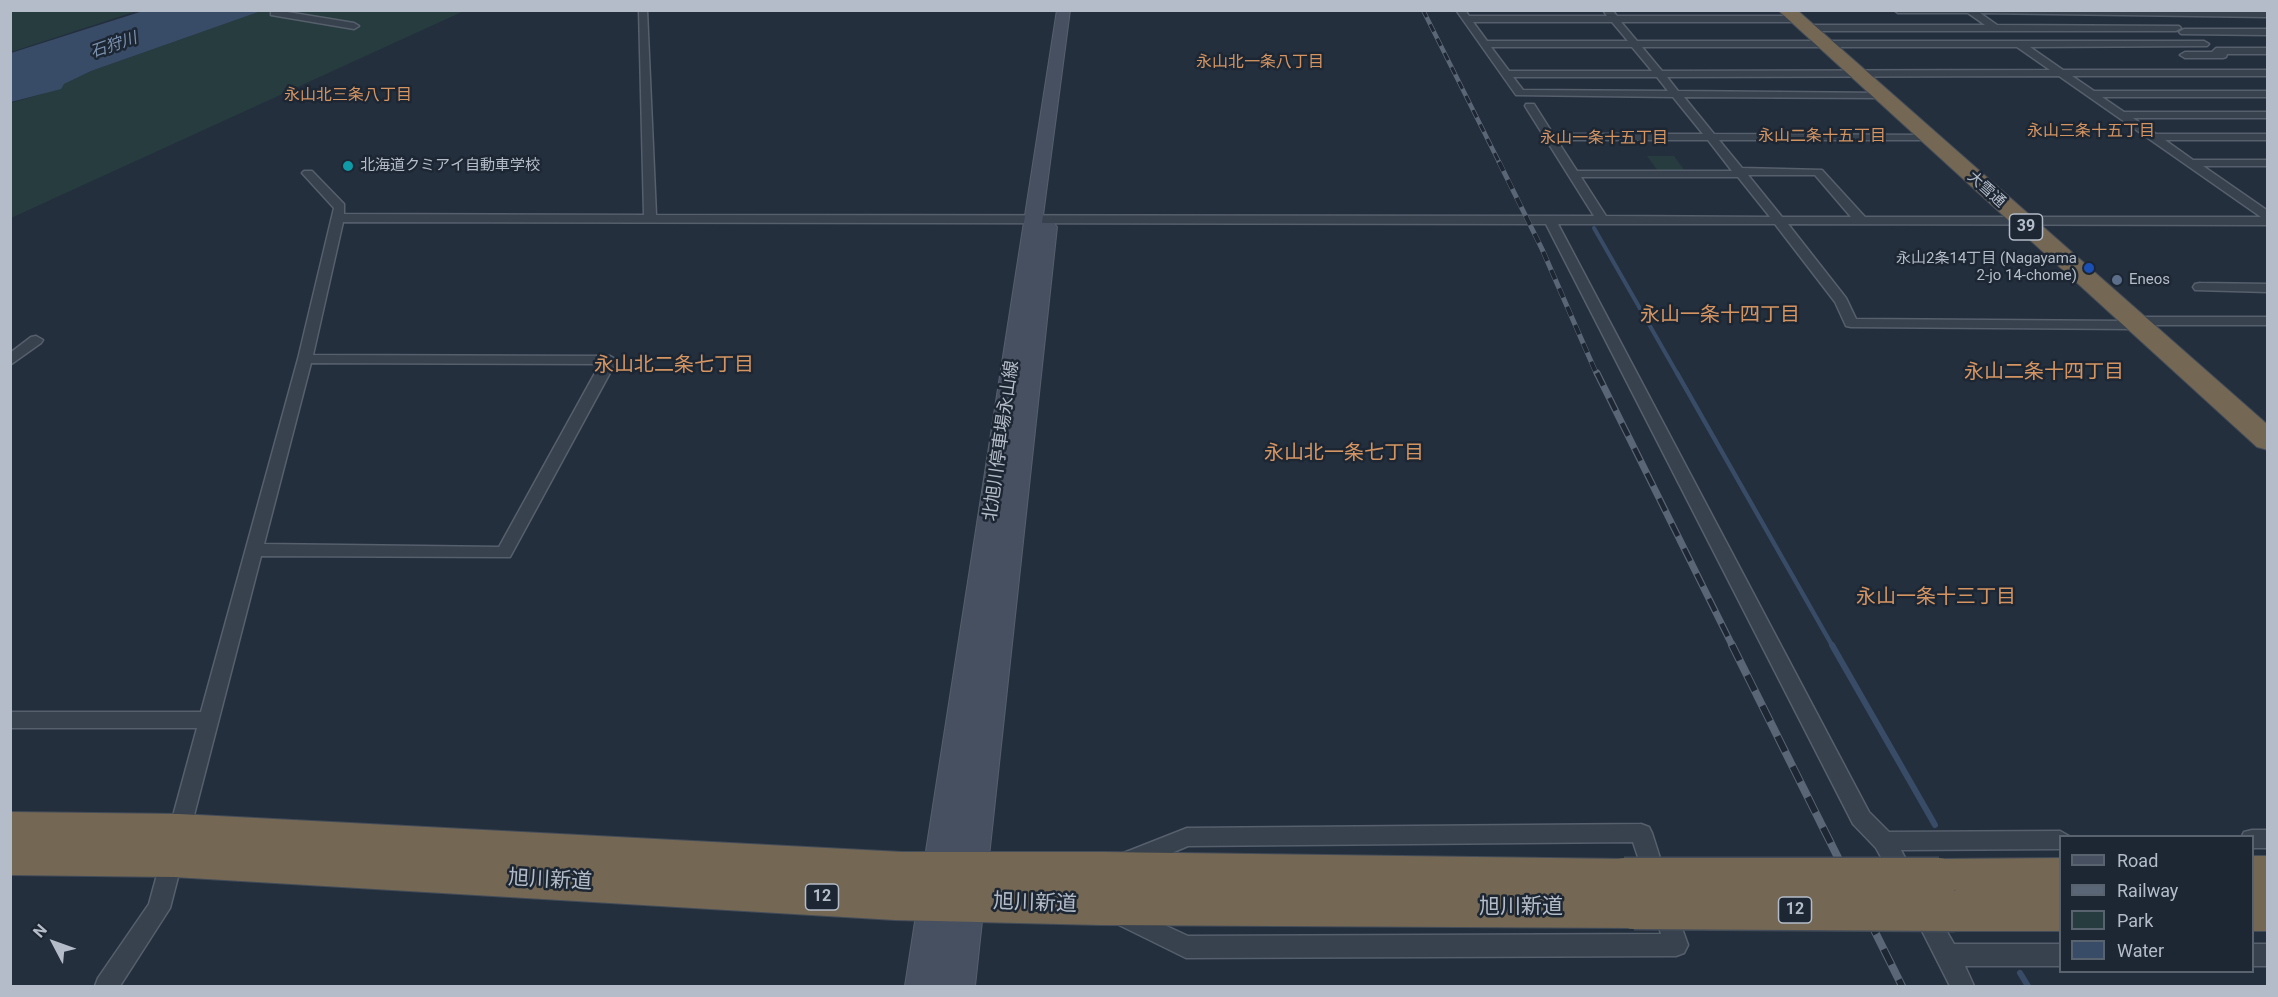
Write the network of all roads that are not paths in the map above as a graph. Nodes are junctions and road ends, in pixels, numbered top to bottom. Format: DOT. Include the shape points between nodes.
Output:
graph roads {
  1 [pos="643,10"];
  2 [pos="1064,10"];
  3 [pos="1076,10"];
  4 [pos="1898,10"];
  5 [pos="1970,11"];
  6 [pos="2148,11"];
  7 [pos="2228,12"];
  8 [pos="274,13"];
  9 [pos="2268,14"];
  10 [pos="1463,15"];
  11 [pos="1610,15"];
  12 [pos="1795,19"];
  13 [pos="354,26"];
  14 [pos="1995,28"];
  15 [pos="2180,30"];
  16 [pos="2267,32"];
  17 [pos="1485,44"];
  18 [pos="1634,44"];
  19 [pos="1823,44"];
  20 [pos="2019,44"];
  21 [pos="2204,44"];
  22 [pos="2268,51"];
  23 [pos="2219,53"];
  24 [pos="2034,54"];
  25 [pos="2060,73"];
  26 [pos="2255,73"];
  27 [pos="2268,73"];
  28 [pos="1508,74"];
  29 [pos="1658,74"];
  30 [pos="1857,74"];
  31 [pos="2268,80"];
  32 [pos="1674,93"];
  33 [pos="2090,94"];
  34 [pos="2268,94"];
  35 [pos="1880,95"];
  36 [pos="1530,106"];
  37 [pos="2121,115"];
  38 [pos="2268,115"];
  39 [pos="2151,136"];
  40 [pos="1552,137"];
  41 [pos="1710,137"];
  42 [pos="1927,137"];
  43 [pos="2268,137"];
  44 [pos="2190,163"];
  45 [pos="2268,163"];
  46 [pos="308,172"];
  47 [pos="1739,173"];
  48 [pos="1576,174"];
  49 [pos="339,218"];
  50 [pos="650,218"];
  51 [pos="1042,218"];
  52 [pos="1550,219"];
  53 [pos="1602,219"];
  54 [pos="1778,219"];
  55 [pos="1860,219"];
  56 [pos="2268,219"];
  57 [pos="2018,220"];
  58 [pos="2200,287"];
  59 [pos="2268,288"];
  60 [pos="2268,321"];
  61 [pos="2134,323"];
  62 [pos="36,340"];
  63 [pos="305,359"];
  64 [pos="10,361"];
  65 [pos="2268,441"];
  66 [pos="254,550"];
  67 [pos="10,720"];
  68 [pos="208,720"];
  69 [pos="10,829"];
  70 [pos="2059,840"];
  71 [pos="1884,841"];
  72 [pos="177,845"];
  73 [pos="10,858"];
  74 [pos="2059,877"];
  75 [pos="953,887"];
  76 [pos="1102,889"];
  77 [pos="1947,894"];
  78 [pos="2059,911"];
  79 [pos="1948,955"];
  80 [pos="2059,955"];
  81 [pos="107,987"];
  82 [pos="922,987"];
  83 [pos="957,987"];
  84 [pos="1962,987"];
  1 -- 50 [label="street"];
  2 -- 51 [label="main road, 北旭川停車場永山線"];
  3 -- 51 [label="main road, 北旭川停車場永山線"];
  4 -- 5 [label="street"];
  5 -- 6 [label="street"];
  5 -- 14 [label="street"];
  6 -- 7 [label="street"];
  6 -- 15 [label="street"];
  7 -- 9 [label="street"];
  7 -- 16 [label="street"];
  8 -- 13 [label="street"];
  10 -- 11 [label="street"];
  10 -- 17 [label="street"];
  11 -- 12 [label="street"];
  11 -- 18 [label="street"];
  12 -- 14 [label="street"];
  12 -- 19 [label="highway, 大雪通 / 39"];
  14 -- 15 [label="street"];
  14 -- 20 [label="street"];
  15 -- 16 [label="street"];
  15 -- 21 [label="street"];
  17 -- 18 [label="street"];
  17 -- 28 [label="street"];
  18 -- 19 [label="street"];
  18 -- 29 [label="street"];
  19 -- 20 [label="street"];
  19 -- 30 [label="highway, 大雪通 / 39"];
  20 -- 21 [label="street"];
  20 -- 24 [label="street"];
  21 -- 23 [label="street"];
  22 -- 23 [label="street"];
  23 -- 24 [label="street"];
  23 -- 26 [label="street"];
  24 -- 25 [label="street"];
  25 -- 26 [label="street"];
  25 -- 30 [label="street"];
  25 -- 33 [label="street"];
  26 -- 27 [label="street"];
  26 -- 31 [label="street"];
  28 -- 29 [label="street"];
  28 -- 32 [label="street" via="1520,93"];
  29 -- 30 [label="street"];
  29 -- 32 [label="street"];
  30 -- 35 [label="highway, 大雪通 / 39"];
  32 -- 35 [label="street"];
  32 -- 41 [label="street"];
  33 -- 34 [label="street"];
  33 -- 37 [label="street"];
  35 -- 42 [label="highway, 大雪通 / 39"];
  36 -- 40 [label="street"];
  37 -- 38 [label="street"];
  37 -- 39 [label="street"];
  39 -- 43 [label="street"];
  39 -- 44 [label="street"];
  40 -- 41 [label="street"];
  40 -- 48 [label="street"];
  41 -- 42 [label="street"];
  41 -- 47 [label="street"];
  42 -- 57 [label="highway, 大雪通 / 39"];
  44 -- 45 [label="street"];
  44 -- 56 [label="street"];
  46 -- 49 [label="street" via="340,207"];
  47 -- 48 [label="street"];
  47 -- 54 [label="street"];
  47 -- 55 [label="street" via="1818,172"];
  48 -- 53 [label="street"];
  49 -- 50 [label="street"];
  49 -- 63 [label="street"];
  50 -- 51 [label="street"];
  51 -- 52 [label="street"];
  51 -- 75 [label="main road, 北旭川停車場永山線"];
  51 -- 75 [label="main road, 北旭川停車場永山線"];
  52 -- 53 [label="street"];
  52 -- 71 [label="street" via="1861,818"];
  53 -- 54 [label="street"];
  54 -- 55 [label="street"];
  54 -- 61 [label="street" via="1841,300 1851,323"];
  55 -- 57 [label="street"];
  56 -- 57 [label="street"];
  57 -- 61 [label="highway, 大雪通 / 39"];
  58 -- 59 [label="street"];
  60 -- 61 [label="street"];
  61 -- 65 [label="highway, 大雪通 / 39"];
  62 -- 64 [label="street"];
  63 -- 66 [label="street"];
  63 -- 66 [label="street" via="610,360 504,554"];
  66 -- 68 [label="street"];
  67 -- 68 [label="street"];
  68 -- 72 [label="street"];
  69 -- 72 [label="highway, 旭川新道 / 12"];
  70 -- 71 [label="street"];
  71 -- 79 [label="street"];
  72 -- 73 [label="highway, 旭川新道 / 12"];
  72 -- 75 [label="highway, 旭川新道 / 12"];
  72 -- 81 [label="street" via="159,908"];
  74 -- 77 [label="highway, 旭川新道 / 12"];
  75 -- 76 [label="highway, 旭川新道 / 12"];
  75 -- 82 [label="main road"];
  75 -- 83 [label="main road"];
  76 -- 76 [label="street" via="1188,837 1641,833 1676,945 1186,947"];
  76 -- 77 [label="highway, 旭川新道 / 12, bridge"];
  77 -- 78 [label="highway, 旭川新道 / 12"];
  79 -- 80 [label="street"];
  79 -- 84 [label="street"];
}
